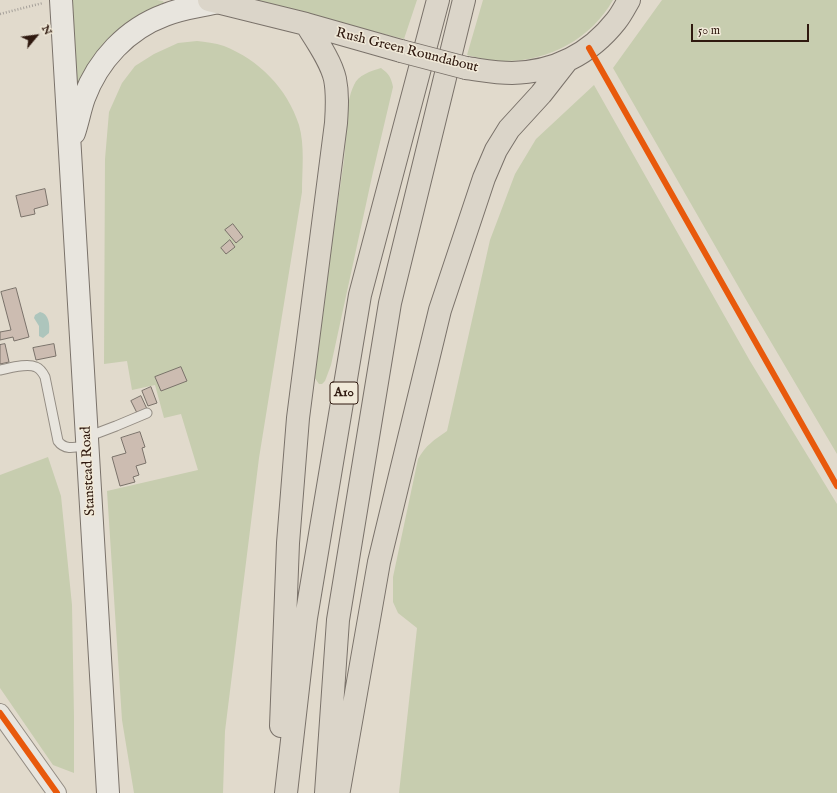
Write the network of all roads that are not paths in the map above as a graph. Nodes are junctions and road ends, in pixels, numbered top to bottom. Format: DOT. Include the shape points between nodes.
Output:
graph roads {
  1 [pos="438,0"];
  2 [pos="464,0"];
  3 [pos="629,0"];
  4 [pos="55,1"];
  5 [pos="214,1"];
  6 [pos="306,24"];
  7 [pos="566,62"];
  8 [pos="70,150"];
  9 [pos="0,370"];
  10 [pos="147,413"];
  11 [pos="87,441"];
  12 [pos="0,713"];
  13 [pos="57,793"];
  14 [pos="108,793"];
  15 [pos="278,793"];
  16 [pos="286,793"];
  17 [pos="326,793"];
  18 [pos="338,793"];
  1 -- 16 [label="highway, A10" via="360,294 306,618"];
  2 -- 17 [label="highway, A10" via="390,303 338,620"];
  3 -- 7 [label="highway, Rush Green Roundabout" via="604,34 589,48"];
  4 -- 8 [label="main road, Stanstead Road"];
  5 -- 6 [label="highway, Rush Green Roundabout"];
  5 -- 8 [label="main road, Stanstead Road" via="166,14 144,23 126,36 94,77 84,98"];
  6 -- 7 [label="highway, Rush Green Roundabout, bridge" via="466,68 512,73"];
  6 -- 15 [label="highway" via="335,78 336,123 298,418 288,543"];
  7 -- 18 [label="highway" via="509,129 496,150 484,178 440,310 379,562"];
  8 -- 11 [label="main road, Stanstead Road"];
  9 -- 11 [label="lane" via="29,366 41,370 45,377 61,446 67,448"];
  10 -- 11 [label="lane"];
  11 -- 14 [label="main road, Stanstead Road"];
  12 -- 13 [label="street"];
}
